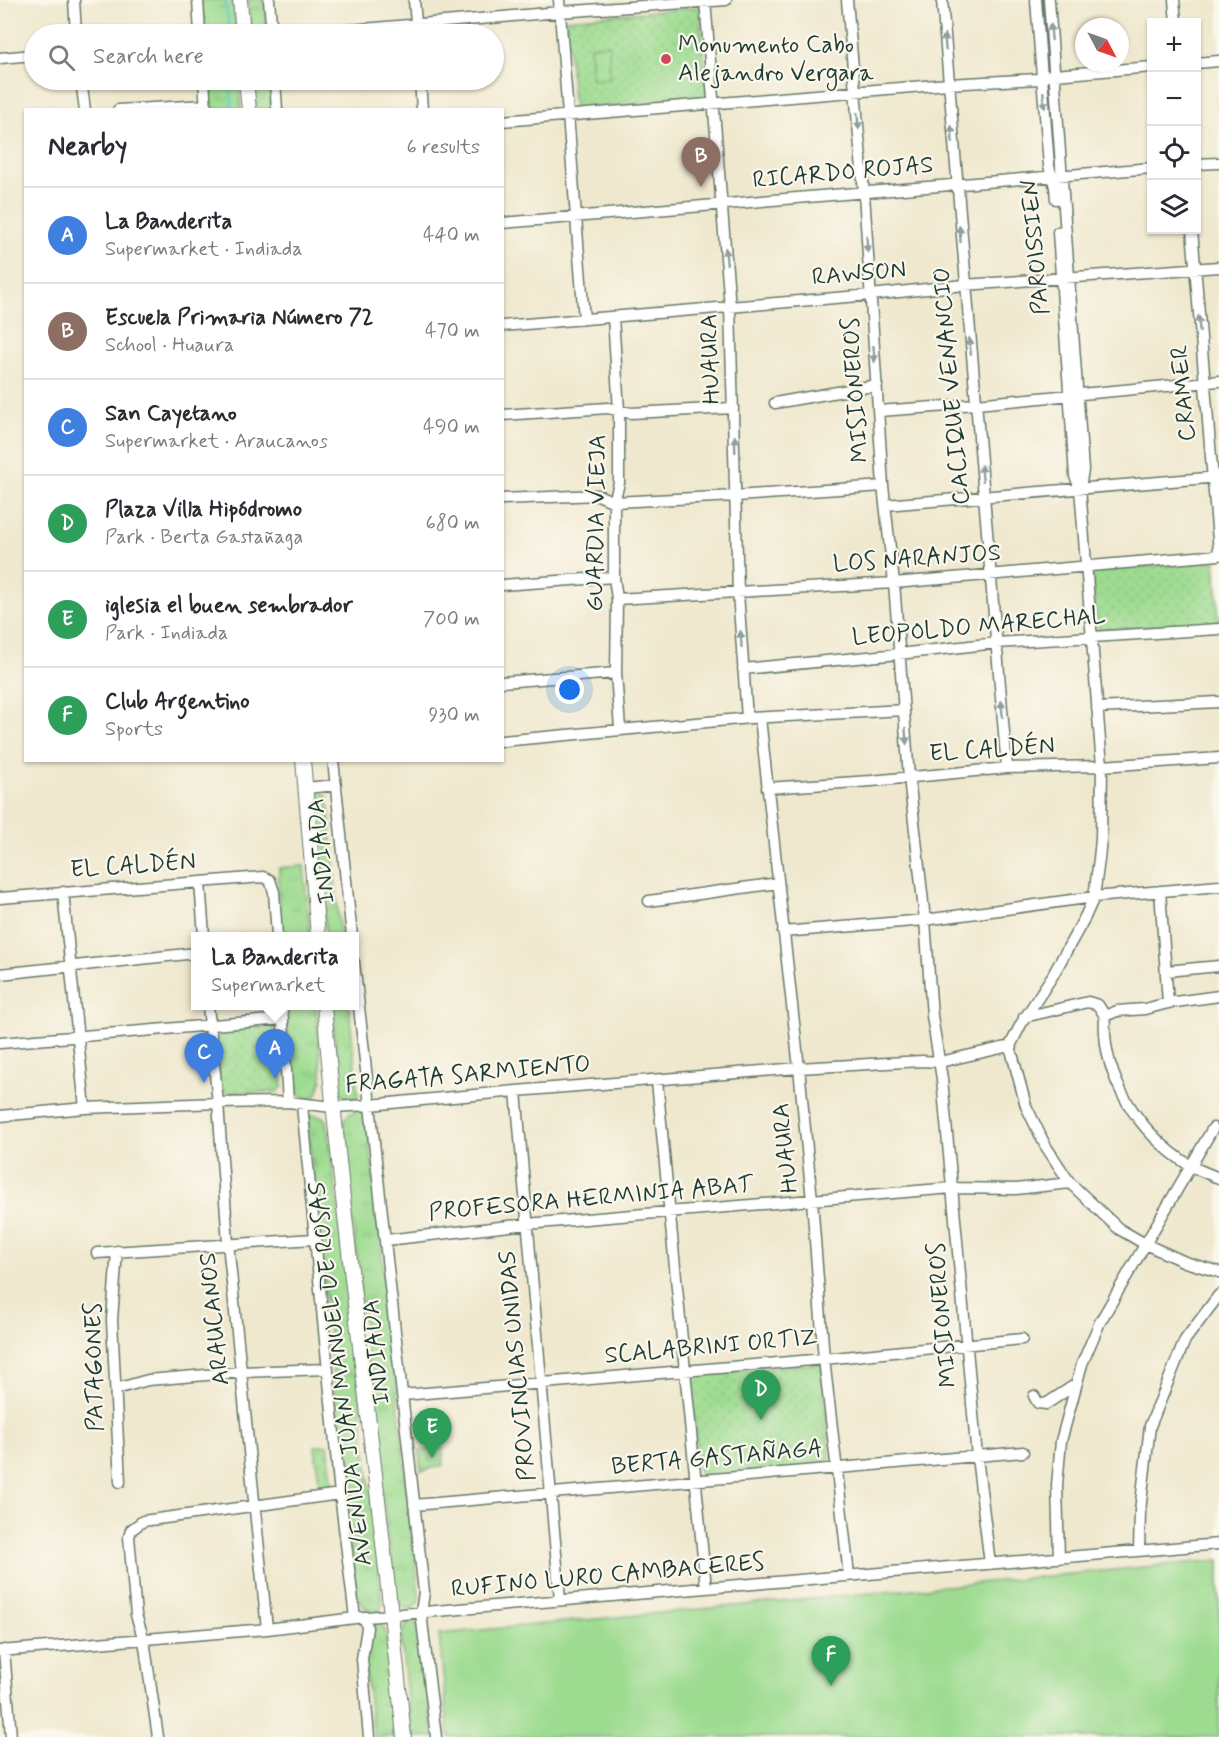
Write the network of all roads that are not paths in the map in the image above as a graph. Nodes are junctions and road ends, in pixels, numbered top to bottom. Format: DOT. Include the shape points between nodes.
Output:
graph roads {
  1 [pos="74,0"];
  2 [pos="198,0"];
  3 [pos="240,0"];
  4 [pos="269,0"];
  5 [pos="414,0"];
  6 [pos="559,0"];
  7 [pos="726,0"];
  8 [pos="847,0"];
  9 [pos="942,0"];
  10 [pos="1036,0"];
  11 [pos="1049,0"];
  12 [pos="1174,0"];
  13 [pos="705,1"];
  14 [pos="560,12"];
  15 [pos="1176,18"];
  16 [pos="75,24"];
  17 [pos="199,24"];
  18 [pos="242,24"];
  19 [pos="271,24"];
  20 [pos="416,24"];
  21 [pos="464,24"];
  22 [pos="24,57"];
  23 [pos="0,58"];
  24 [pos="1219,61"];
  25 [pos="1201,63"];
  26 [pos="1147,67"];
  27 [pos="1055,75"];
  28 [pos="1042,76"];
  29 [pos="948,84"];
  30 [pos="82,90"];
  31 [pos="205,90"];
  32 [pos="247,90"];
  33 [pos="276,90"];
  34 [pos="421,90"];
  35 [pos="855,91"];
  36 [pos="713,103"];
  37 [pos="206,107"];
  38 [pos="85,108"];
  39 [pos="177,108"];
  40 [pos="249,108"];
  41 [pos="278,108"];
  42 [pos="422,108"];
  43 [pos="568,115"];
  44 [pos="504,120"];
  45 [pos="1219,162"];
  46 [pos="1201,164"];
  47 [pos="1147,168"];
  48 [pos="1057,176"];
  49 [pos="956,184"];
  50 [pos="864,193"];
  51 [pos="722,205"];
  52 [pos="576,218"];
  53 [pos="504,223"];
  54 [pos="1192,234"];
  55 [pos="1219,267"];
  56 [pos="1195,269"];
  57 [pos="1065,278"];
  58 [pos="964,285"];
  59 [pos="870,295"];
  60 [pos="730,307"];
  61 [pos="613,317"];
  62 [pos="584,319"];
  63 [pos="504,326"];
  64 [pos="1219,381"];
  65 [pos="1203,382"];
  66 [pos="877,386"];
  67 [pos="1073,394"];
  68 [pos="775,404"];
  69 [pos="976,404"];
  70 [pos="733,408"];
  71 [pos="619,411"];
  72 [pos="879,411"];
  73 [pos="504,415"];
  74 [pos="1216,478"];
  75 [pos="883,486"];
  76 [pos="1080,488"];
  77 [pos="736,496"];
  78 [pos="984,497"];
  79 [pos="504,499"];
  80 [pos="614,502"];
  81 [pos="885,505"];
  82 [pos="1219,554"];
  83 [pos="1086,566"];
  84 [pos="990,574"];
  85 [pos="614,577"];
  86 [pos="894,583"];
  87 [pos="504,585"];
  88 [pos="738,592"];
  89 [pos="617,599"];
  90 [pos="1219,629"];
  91 [pos="1092,638"];
  92 [pos="996,643"];
  93 [pos="899,654"];
  94 [pos="743,669"];
  95 [pos="616,673"];
  96 [pos="504,682"];
  97 [pos="1219,702"];
  98 [pos="1097,708"];
  99 [pos="904,710"];
  100 [pos="747,718"];
  101 [pos="760,718"];
  102 [pos="620,729"];
  103 [pos="504,741"];
  104 [pos="1219,758"];
  105 [pos="303,762"];
  106 [pos="333,762"];
  107 [pos="1102,766"];
  108 [pos="1007,768"];
  109 [pos="909,777"];
  110 [pos="336,785"];
  111 [pos="306,788"];
  112 [pos="767,788"];
  113 [pos="200,882"];
  114 [pos="778,883"];
  115 [pos="1219,886"];
  116 [pos="1160,891"];
  117 [pos="63,892"];
  118 [pos="1094,897"];
  119 [pos="0,898"];
  120 [pos="649,901"];
  121 [pos="925,920"];
  122 [pos="204,932"];
  123 [pos="277,932"];
  124 [pos="318,932"];
  125 [pos="352,932"];
  126 [pos="783,932"];
  127 [pos="191,953"];
  128 [pos="1219,966"];
  129 [pos="71,967"];
  130 [pos="1166,972"];
  131 [pos="0,974"];
  132 [pos="1219,996"];
  133 [pos="1168,1003"];
  134 [pos="359,1007"];
  135 [pos="208,1010"];
  136 [pos="282,1010"];
  137 [pos="324,1010"];
  138 [pos="1105,1016"];
  139 [pos="1024,1017"];
  140 [pos="283,1019"];
  141 [pos="210,1027"];
  142 [pos="78,1035"];
  143 [pos="0,1043"];
  144 [pos="1011,1046"];
  145 [pos="940,1062"];
  146 [pos="799,1068"];
  147 [pos="657,1080"];
  148 [pos="516,1091"];
  149 [pos="288,1102"];
  150 [pos="218,1103"];
  151 [pos="302,1105"];
  152 [pos="370,1105"];
  153 [pos="333,1107"];
  154 [pos="85,1108"];
  155 [pos="0,1116"];
  156 [pos="1213,1128"];
  157 [pos="1191,1166"];
  158 [pos="1219,1178"];
  159 [pos="1070,1183"];
  160 [pos="952,1188"];
  161 [pos="812,1200"];
  162 [pos="670,1212"];
  163 [pos="527,1224"];
  164 [pos="314,1239"];
  165 [pos="386,1240"];
  166 [pos="228,1243"];
  167 [pos="1144,1244"];
  168 [pos="117,1251"];
  169 [pos="97,1253"];
  170 [pos="1219,1272"];
  171 [pos="1219,1295"];
  172 [pos="1022,1339"];
  173 [pos="967,1345"];
  174 [pos="824,1359"];
  175 [pos="328,1369"];
  176 [pos="685,1370"];
  177 [pos="242,1372"];
  178 [pos="541,1382"];
  179 [pos="1075,1385"];
  180 [pos="116,1389"];
  181 [pos="403,1395"];
  182 [pos="1034,1396"];
  183 [pos="1023,1452"];
  184 [pos="977,1457"];
  185 [pos="836,1469"];
  186 [pos="120,1482"];
  187 [pos="696,1482"];
  188 [pos="551,1492"];
  189 [pos="340,1494"];
  190 [pos="255,1505"];
  191 [pos="414,1505"];
  192 [pos="1219,1544"];
  193 [pos="1139,1551"];
  194 [pos="1059,1558"];
  195 [pos="990,1564"];
  196 [pos="849,1575"];
  197 [pos="706,1588"];
  198 [pos="560,1600"];
  199 [pos="421,1613"];
  200 [pos="392,1616"];
  201 [pos="360,1618"];
  202 [pos="267,1629"];
  203 [pos="144,1640"];
  204 [pos="2,1651"];
  205 [pos="11,1737"];
  206 [pos="158,1737"];
  207 [pos="369,1737"];
  208 [pos="404,1737"];
  209 [pos="436,1737"];
  1 -- 16 [label="street"];
  2 -- 17 [label="street"];
  3 -- 18 [label="main road"];
  4 -- 19 [label="street"];
  5 -- 20 [label="street"];
  6 -- 14 [label="street"];
  7 -- 13 [label="street"];
  8 -- 35 [label="street, MISIONEROS"];
  29 -- 9 [label="street, CACIQUE VENANCIO, one-way"];
  10 -- 28 [label="street, PAROISSIEN"];
  27 -- 11 [label="street, PAROISSIEN, one-way"];
  12 -- 15 [label="street"];
  13 -- 14 [label="street"];
  13 -- 36 [label="street, HUAURA"];
  14 -- 21 [label="street"];
  14 -- 43 [label="street"];
  22 -- 23 [label="street"];
  24 -- 25 [label="street"];
  26 -- 27 [label="street"];
  27 -- 28 [label="street"];
  27 -- 48 [label="street, PAROISSIEN"];
  28 -- 29 [label="street"];
  28 -- 48 [label="street, PAROISSIEN, one-way" via="1049,166"];
  29 -- 35 [label="street"];
  49 -- 29 [label="street, CACIQUE VENANCIO, one-way"];
  30 -- 38 [label="street"];
  31 -- 37 [label="street"];
  32 -- 40 [label="main road"];
  33 -- 41 [label="street"];
  34 -- 42 [label="street"];
  35 -- 36 [label="street"];
  35 -- 50 [label="street, MISIONEROS, one-way"];
  36 -- 43 [label="street"];
  36 -- 51 [label="street, HUAURA"];
  37 -- 39 [label="street"];
  43 -- 44 [label="street"];
  43 -- 52 [label="street"];
  45 -- 46 [label="street"];
  47 -- 48 [label="street, RICARDO ROJAS"];
  48 -- 49 [label="street, RICARDO ROJAS"];
  48 -- 57 [label="street, PAROISSIEN"];
  49 -- 50 [label="street, RICARDO ROJAS"];
  58 -- 49 [label="street, CACIQUE VENANCIO, one-way"];
  50 -- 51 [label="street, RICARDO ROJAS"];
  50 -- 59 [label="street, MISIONEROS, one-way"];
  51 -- 52 [label="street, RICARDO ROJAS"];
  60 -- 51 [label="street, HUAURA, one-way"];
  52 -- 53 [label="street, RICARDO ROJAS"];
  52 -- 62 [label="street"];
  54 -- 56 [label="street, CRAMER"];
  55 -- 56 [label="street, RAWSON"];
  56 -- 57 [label="street, RAWSON"];
  65 -- 56 [label="street, CRAMER, one-way"];
  57 -- 58 [label="street, RAWSON"];
  57 -- 67 [label="street, PAROISSIEN"];
  58 -- 59 [label="street, RAWSON"];
  69 -- 58 [label="street, CACIQUE VENANCIO, one-way"];
  59 -- 60 [label="street, RAWSON"];
  59 -- 66 [label="street, MISIONEROS, one-way"];
  60 -- 61 [label="street, RAWSON"];
  60 -- 70 [label="street, HUAURA"];
  61 -- 62 [label="street, RAWSON"];
  61 -- 71 [label="street, GUARDIA VIEJA"];
  62 -- 63 [label="street, RAWSON"];
  64 -- 65 [label="street"];
  65 -- 67 [label="street"];
  65 -- 74 [label="street, CRAMER"];
  66 -- 68 [label="street"];
  66 -- 72 [label="street, MISIONEROS"];
  67 -- 69 [label="street"];
  67 -- 76 [label="street, PAROISSIEN" via="1075,476"];
  69 -- 72 [label="street"];
  78 -- 69 [label="street, CACIQUE VENANCIO, one-way"];
  70 -- 71 [label="street"];
  77 -- 70 [label="street, HUAURA, one-way"];
  71 -- 73 [label="street" via="608,408"];
  71 -- 80 [label="street, GUARDIA VIEJA" via="620,483"];
  72 -- 75 [label="street, MISIONEROS"];
  74 -- 76 [label="street"];
  74 -- 82 [label="street, CRAMER"];
  75 -- 77 [label="street"];
  75 -- 81 [label="street, MISIONEROS"];
  76 -- 78 [label="street"];
  76 -- 83 [label="street, PAROISSIEN"];
  77 -- 80 [label="street"];
  77 -- 88 [label="street, HUAURA"];
  78 -- 81 [label="street"];
  78 -- 84 [label="street, CACIQUE VENANCIO"];
  79 -- 80 [label="street" via="597,495"];
  80 -- 85 [label="street, GUARDIA VIEJA"];
  81 -- 86 [label="street, MISIONEROS"];
  82 -- 83 [label="street, LOS NARANJOS"];
  83 -- 84 [label="street, LOS NARANJOS"];
  83 -- 91 [label="street, PAROISSIEN"];
  84 -- 86 [label="street, LOS NARANJOS"];
  84 -- 92 [label="street, CACIQUE VENANCIO"];
  85 -- 87 [label="street"];
  85 -- 89 [label="street, GUARDIA VIEJA"];
  86 -- 88 [label="street, LOS NARANJOS"];
  86 -- 93 [label="street, MISIONEROS"];
  88 -- 89 [label="street, LOS NARANJOS"];
  94 -- 88 [label="street, HUAURA, one-way"];
  89 -- 95 [label="street, GUARDIA VIEJA"];
  90 -- 91 [label="street, LEOPOLDO MARECHAL"];
  91 -- 92 [label="street, LEOPOLDO MARECHAL"];
  91 -- 98 [label="street, PAROISSIEN"];
  92 -- 93 [label="street, LEOPOLDO MARECHAL"];
  108 -- 92 [label="street, CACIQUE VENANCIO, one-way"];
  93 -- 94 [label="street, LEOPOLDO MARECHAL"];
  93 -- 99 [label="street, MISIONEROS"];
  94 -- 100 [label="street, HUAURA"];
  95 -- 96 [label="street"];
  95 -- 102 [label="street, GUARDIA VIEJA"];
  97 -- 98 [label="street"];
  98 -- 107 [label="street, PAROISSIEN"];
  99 -- 101 [label="street"];
  99 -- 109 [label="street, MISIONEROS, one-way"];
  100 -- 101 [label="street"];
  100 -- 102 [label="street"];
  101 -- 112 [label="street, HUAURA"];
  102 -- 103 [label="street"];
  104 -- 107 [label="street, EL CALDÉN"];
  105 -- 111 [label="main road"];
  106 -- 110 [label="street, INDIADA"];
  107 -- 108 [label="street, EL CALDÉN"];
  107 -- 118 [label="street, PAROISSIEN" via="1101,839"];
  108 -- 109 [label="street, EL CALDÉN"];
  109 -- 112 [label="street, EL CALDÉN"];
  109 -- 121 [label="street, MISIONEROS"];
  110 -- 111 [label="street"];
  110 -- 125 [label="street, INDIADA"];
  111 -- 124 [label="main road"];
  112 -- 114 [label="street, HUAURA"];
  113 -- 117 [label="street, EL CALDÉN"];
  113 -- 122 [label="street"];
  113 -- 123 [label="street, EL CALDÉN" via="263,877 270,880"];
  114 -- 120 [label="street"];
  114 -- 126 [label="street, HUAURA"];
  115 -- 116 [label="street"];
  116 -- 118 [label="street"];
  116 -- 130 [label="street"];
  117 -- 119 [label="street, EL CALDÉN"];
  117 -- 129 [label="street"];
  118 -- 121 [label="street"];
  118 -- 139 [label="street, PAROISSIEN" via="1053,975"];
  121 -- 126 [label="street"];
  121 -- 145 [label="street, MISIONEROS" via="932,1016"];
  126 -- 146 [label="street, HUAURA"];
  127 -- 129 [label="street"];
  128 -- 130 [label="street"];
  129 -- 131 [label="street"];
  129 -- 142 [label="street"];
  130 -- 133 [label="street"];
  132 -- 133 [label="street"];
  133 -- 138 [label="street"];
  134 -- 152 [label="street, INDIADA"];
  135 -- 141 [label="street, ARAUCANOS"];
  136 -- 140 [label="street"];
  137 -- 153 [label="main road, AVENIDA JUAN MANUEL DE ROSAS"];
  138 -- 139 [label="street" via="1098,1005 1088,1002"];
  138 -- 157 [label="street" via="1108,1058 1116,1083 1137,1117 1163,1145"];
  139 -- 144 [label="street, PAROISSIEN"];
  140 -- 141 [label="street"];
  140 -- 149 [label="street"];
  141 -- 142 [label="street"];
  141 -- 150 [label="street, ARAUCANOS"];
  142 -- 143 [label="street"];
  142 -- 154 [label="street"];
  144 -- 145 [label="street, FRAGATA SARMIENTO"];
  144 -- 159 [label="street" via="1026,1106"];
  145 -- 146 [label="street, FRAGATA SARMIENTO"];
  145 -- 160 [label="street, MISIONEROS"];
  146 -- 147 [label="street, FRAGATA SARMIENTO"];
  146 -- 161 [label="street, HUAURA"];
  147 -- 148 [label="street, FRAGATA SARMIENTO"];
  147 -- 162 [label="street"];
  148 -- 152 [label="street, FRAGATA SARMIENTO"];
  148 -- 163 [label="street, PROVINCIAS UNIDAS"];
  149 -- 150 [label="street, FRAGATA SARMIENTO"];
  149 -- 151 [label="street, FRAGATA SARMIENTO"];
  150 -- 154 [label="street, FRAGATA SARMIENTO"];
  150 -- 166 [label="street, ARAUCANOS"];
  151 -- 153 [label="street, FRAGATA SARMIENTO"];
  151 -- 164 [label="street, INDIADA"];
  152 -- 153 [label="street, FRAGATA SARMIENTO"];
  152 -- 165 [label="street, INDIADA"];
  153 -- 200 [label="main road, AVENIDA JUAN MANUEL DE ROSAS"];
  154 -- 155 [label="street, FRAGATA SARMIENTO"];
  156 -- 157 [label="street"];
  157 -- 158 [label="street"];
  157 -- 167 [label="street"];
  159 -- 160 [label="street, PROFESORA HERMINIA ABAT" via="1016,1189"];
  159 -- 167 [label="street" via="1119,1229"];
  160 -- 161 [label="street, PROFESORA HERMINIA ABAT"];
  160 -- 173 [label="street, MISIONEROS"];
  161 -- 162 [label="street, PROFESORA HERMINIA ABAT"];
  161 -- 174 [label="street, HUAURA"];
  162 -- 163 [label="street, PROFESORA HERMINIA ABAT"];
  162 -- 176 [label="street"];
  163 -- 165 [label="street, PROFESORA HERMINIA ABAT"];
  163 -- 178 [label="street, PROVINCIAS UNIDAS"];
  164 -- 166 [label="street"];
  164 -- 175 [label="street, INDIADA"];
  165 -- 181 [label="street, INDIADA"];
  166 -- 168 [label="street"];
  166 -- 177 [label="street, ARAUCANOS"];
  167 -- 170 [label="street"];
  167 -- 179 [label="street" via="1100,1322"];
  168 -- 169 [label="street"];
  168 -- 180 [label="street, PATAGONES" via="112,1320"];
  171 -- 193 [label="street" via="1185,1340 1150,1426"];
  172 -- 173 [label="street, SCALABRINI ORTIZ"];
  173 -- 174 [label="street, SCALABRINI ORTIZ"];
  173 -- 184 [label="street, MISIONEROS"];
  174 -- 176 [label="street, SCALABRINI ORTIZ"];
  174 -- 185 [label="street, HUAURA"];
  175 -- 177 [label="street"];
  175 -- 189 [label="street, INDIADA"];
  176 -- 178 [label="street, SCALABRINI ORTIZ"];
  176 -- 187 [label="street"];
  177 -- 180 [label="street" via="148,1380"];
  177 -- 190 [label="street, ARAUCANOS"];
  178 -- 181 [label="street, SCALABRINI ORTIZ"];
  178 -- 188 [label="street, PROVINCIAS UNIDAS"];
  179 -- 182 [label="street" via="1046,1404 1038,1403"];
  179 -- 194 [label="street" via="1061,1441 1057,1485"];
  180 -- 186 [label="street, PATAGONES"];
  181 -- 191 [label="street, INDIADA"];
  183 -- 184 [label="street, BERTA GASTAÑAGA"];
  184 -- 185 [label="street, BERTA GASTAÑAGA"];
  184 -- 195 [label="street, MISIONEROS"];
  185 -- 187 [label="street, BERTA GASTAÑAGA"];
  185 -- 196 [label="street, HUAURA"];
  187 -- 188 [label="street, BERTA GASTAÑAGA"];
  187 -- 197 [label="street"];
  188 -- 191 [label="street, BERTA GASTAÑAGA"];
  188 -- 198 [label="street, PROVINCIAS UNIDAS"];
  189 -- 190 [label="street"];
  189 -- 201 [label="street, INDIADA"];
  190 -- 202 [label="street, ARAUCANOS"];
  190 -- 203 [label="street" via="143,1521 131,1530 136,1615"];
  191 -- 199 [label="street, INDIADA" via="424,1592"];
  192 -- 193 [label="street, RUFINO LURO CAMBACERES"];
  193 -- 194 [label="street, RUFINO LURO CAMBACERES"];
  194 -- 195 [label="street, RUFINO LURO CAMBACERES"];
  195 -- 196 [label="street, RUFINO LURO CAMBACERES"];
  196 -- 197 [label="street, RUFINO LURO CAMBACERES"];
  197 -- 198 [label="street, RUFINO LURO CAMBACERES"];
  198 -- 199 [label="street, RUFINO LURO CAMBACERES"];
  199 -- 200 [label="street, RUFINO LURO CAMBACERES"];
  199 -- 209 [label="street, INDIADA"];
  200 -- 201 [label="street, RUFINO LURO CAMBACERES"];
  200 -- 208 [label="main road, AVENIDA JUAN MANUEL DE ROSAS"];
  201 -- 202 [label="street, RUFINO LURO CAMBACERES"];
  201 -- 207 [label="street, INDIADA" via="367,1628 362,1659"];
  202 -- 203 [label="street, RUFINO LURO CAMBACERES"];
  203 -- 204 [label="street, RUFINO LURO CAMBACERES"];
  203 -- 206 [label="street"];
  204 -- 205 [label="street"];
}
